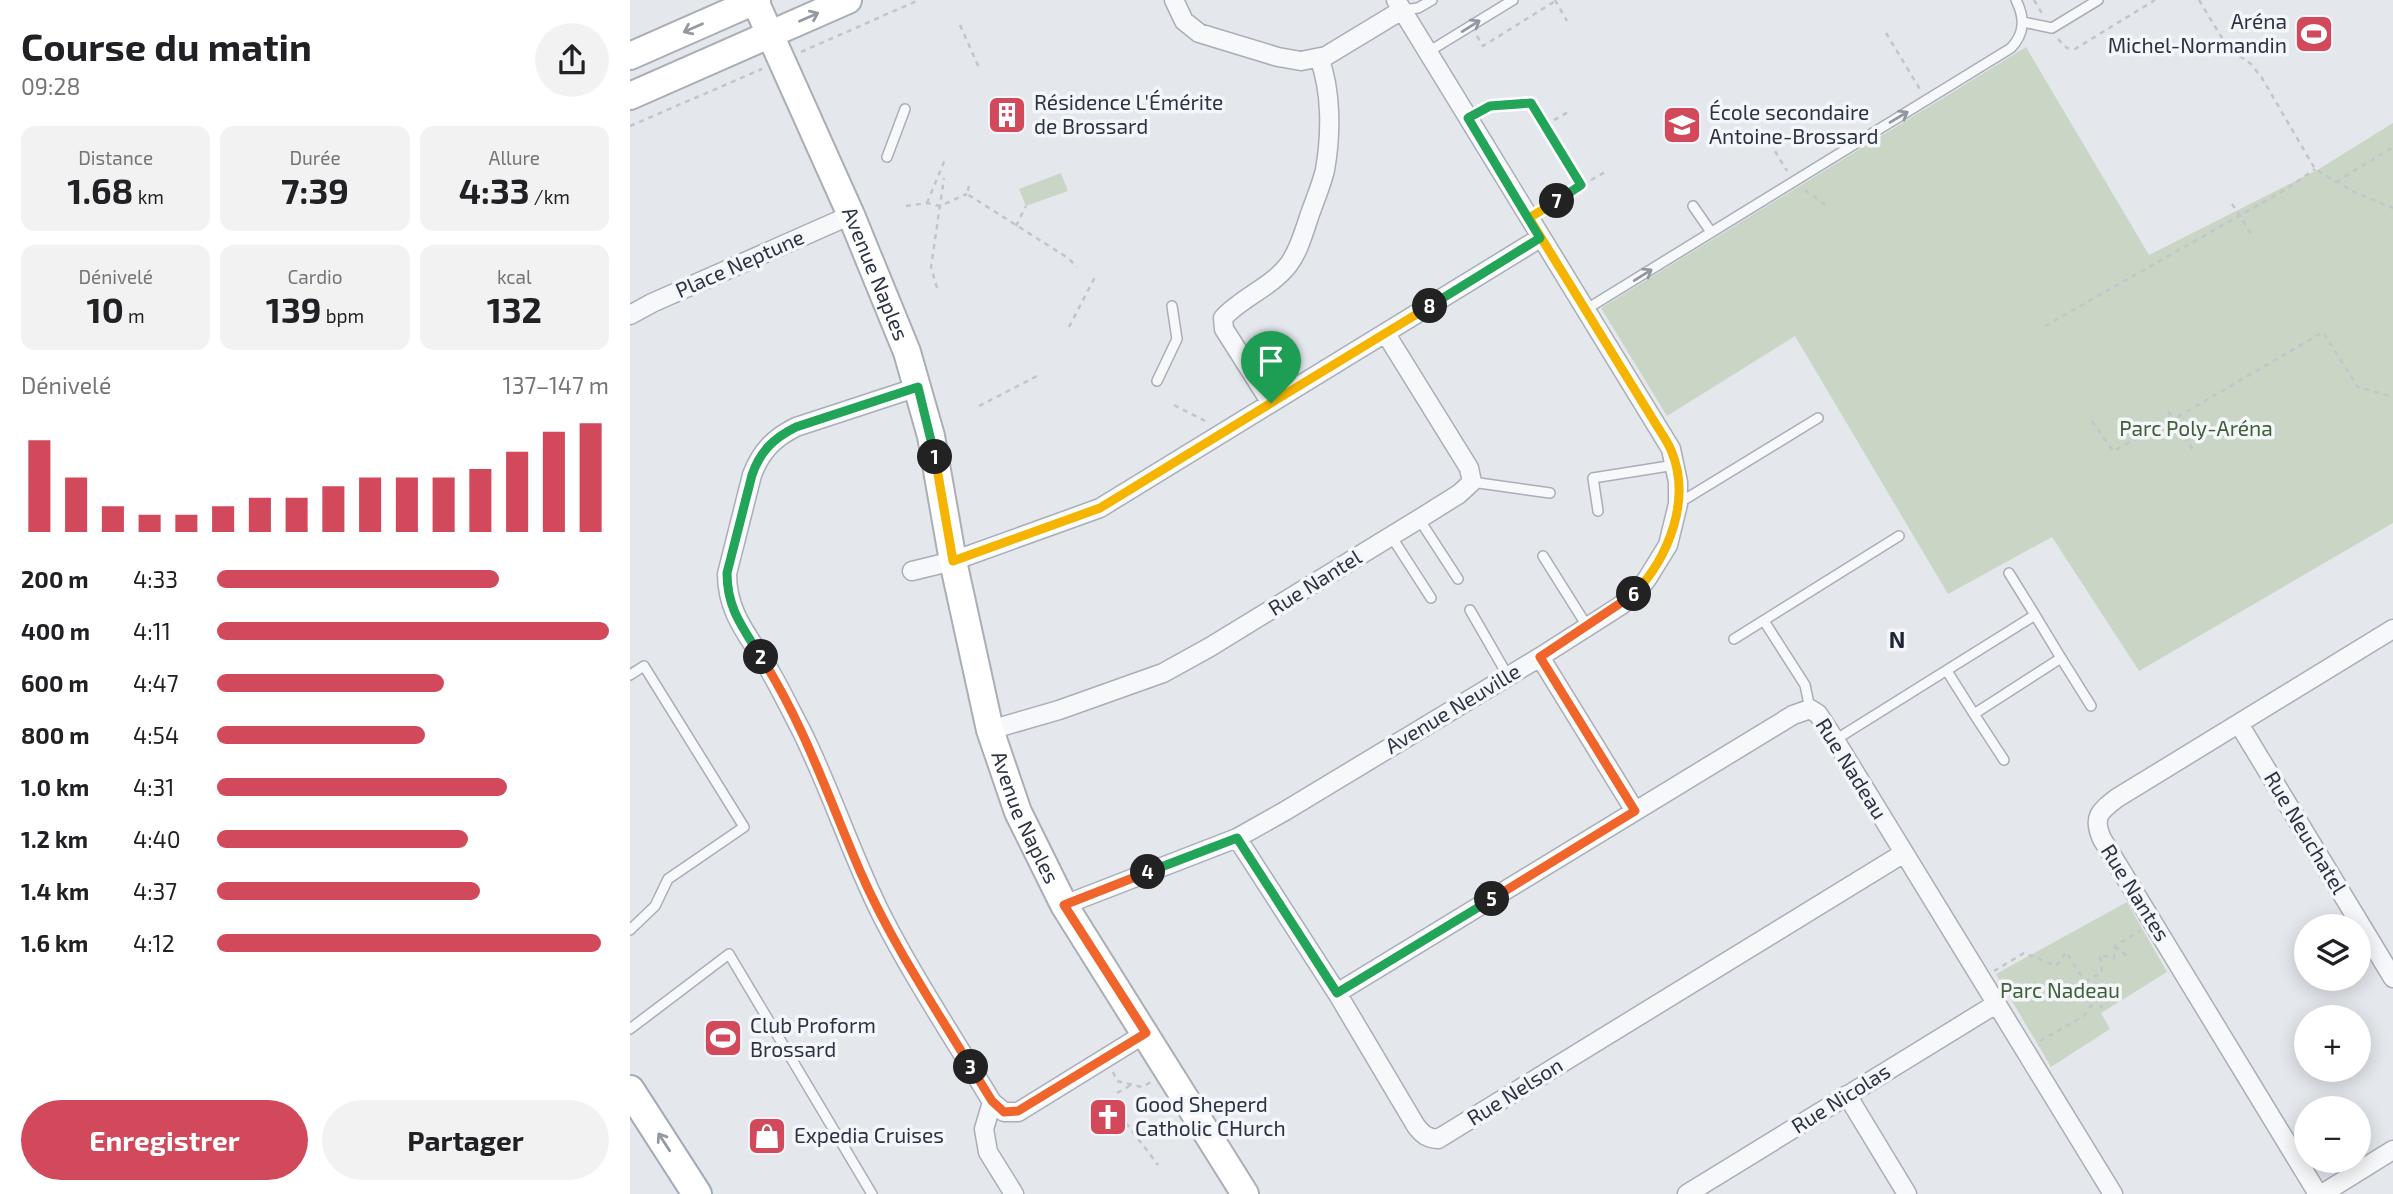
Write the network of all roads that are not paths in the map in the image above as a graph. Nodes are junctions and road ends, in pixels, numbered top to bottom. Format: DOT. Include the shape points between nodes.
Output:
graph roads {
  1 [pos="756,0"];
  2 [pos="848,0"];
  3 [pos="1174,0"];
  4 [pos="1432,0"];
  5 [pos="1513,0"];
  6 [pos="2016,0"];
  7 [pos="2098,0"];
  8 [pos="1399,5"];
  9 [pos="2023,22"];
  10 [pos="771,34"];
  11 [pos="1428,52"];
  12 [pos="630,56"];
  13 [pos="1319,58"];
  14 [pos="630,96"];
  15 [pos="905,109"];
  16 [pos="1468,118"];
  17 [pos="887,157"];
  18 [pos="1693,206"];
  19 [pos="851,215"];
  20 [pos="1529,218"];
  21 [pos="1711,232"];
  22 [pos="1540,238"];
  23 [pos="1172,306"];
  24 [pos="1585,310"];
  25 [pos="630,315"];
  26 [pos="1386,334"];
  27 [pos="1157,381"];
  28 [pos="918,387"];
  29 [pos="1271,403"];
  30 [pos="1818,418"];
  31 [pos="1675,465"];
  32 [pos="1472,482"];
  33 [pos="1550,494"];
  34 [pos="1678,504"];
  35 [pos="1598,511"];
  36 [pos="1419,519"];
  37 [pos="1391,536"];
  38 [pos="1899,536"];
  39 [pos="1543,556"];
  40 [pos="953,561"];
  41 [pos="912,572"];
  42 [pos="2009,573"];
  43 [pos="1458,579"];
  44 [pos="1431,597"];
  45 [pos="1470,610"];
  46 [pos="2035,615"];
  47 [pos="1763,621"];
  48 [pos="1587,626"];
  49 [pos="2391,636"];
  50 [pos="1734,639"];
  51 [pos="1540,657"];
  52 [pos="2061,658"];
  53 [pos="1947,671"];
  54 [pos="630,675"];
  55 [pos="1508,676"];
  56 [pos="2091,706"];
  57 [pos="1810,709"];
  58 [pos="1974,714"];
  59 [pos="2239,724"];
  60 [pos="990,730"];
  61 [pos="1835,740"];
  62 [pos="2004,760"];
  63 [pos="1635,811"];
  64 [pos="1237,838"];
  65 [pos="1903,853"];
  66 [pos="1064,905"];
  67 [pos="630,930"];
  68 [pos="2393,978"];
  69 [pos="1337,993"];
  70 [pos="1996,1004"];
  71 [pos="630,1029"];
  72 [pos="1146,1033"];
  73 [pos="630,1090"];
  74 [pos="1847,1095"];
  75 [pos="992,1101"];
  76 [pos="2393,1150"];
  77 [pos="697,1194"];
  78 [pos="872,1194"];
  79 [pos="1014,1194"];
  80 [pos="1245,1194"];
  81 [pos="1687,1194"];
  82 [pos="1907,1194"];
  83 [pos="2113,1194"];
  84 [pos="2320,1194"];
  1 -- 10 [label="street, Avenue Naples"];
  1 -- 12 [label="street, one-way"];
  10 -- 2 [label="street, one-way"];
  3 -- 13 [label="street" via="1184,21 1199,33 1290,60"];
  4 -- 8 [label="lane" via="1418,8"];
  11 -- 5 [label="lane, one-way"];
  6 -- 9 [label="lane"];
  7 -- 9 [label="lane" via="2052,28"];
  8 -- 11 [label="street, Avenue Neuville"];
  8 -- 13 [label="street"];
  21 -- 9 [label="lane, one-way" via="2011,48"];
  10 -- 14 [label="street"];
  10 -- 19 [label="street, Avenue Naples"];
  11 -- 16 [label="street, Avenue Neuville"];
  13 -- 29 [label="street" via="1328,105 1328,145 1302,237 1290,263 1277,277 1223,318 1224,329"];
  15 -- 17 [label="lane"];
  16 -- 20 [label="street, Avenue Neuville"];
  16 -- 20 [label="lane" via="1490,106 1531,103 1581,185"];
  18 -- 21 [label="lane"];
  19 -- 25 [label="street, Place Neptune"];
  19 -- 28 [label="street, Avenue Naples"];
  20 -- 22 [label="street, Avenue Neuville"];
  24 -- 21 [label="lane, one-way"];
  22 -- 24 [label="street, Avenue Neuville"];
  22 -- 26 [label="street"];
  23 -- 27 [label="lane" via="1177,339"];
  24 -- 31 [label="street, Avenue Neuville" via="1671,449"];
  26 -- 29 [label="street"];
  26 -- 32 [label="street" via="1469,468"];
  28 -- 40 [label="street, Avenue Naples"];
  28 -- 75 [label="street" via="796,427 767,447 752,475 727,589 738,621 802,731 883,917"];
  29 -- 40 [label="street" via="1100,508"];
  30 -- 34 [label="lane"];
  31 -- 34 [label="street, Avenue Neuville"];
  31 -- 35 [label="lane" via="1593,478"];
  32 -- 33 [label="lane"];
  32 -- 36 [label="street, Rue Nantel"];
  34 -- 48 [label="street, Avenue Neuville" via="1668,545 1647,579 1628,599"];
  36 -- 37 [label="street, Rue Nantel"];
  36 -- 43 [label="lane"];
  37 -- 44 [label="lane"];
  37 -- 60 [label="street, Rue Nantel" via="1163,673"];
  38 -- 47 [label="lane"];
  39 -- 48 [label="lane"];
  40 -- 41 [label="street"];
  40 -- 60 [label="street, Avenue Naples"];
  42 -- 46 [label="lane"];
  45 -- 55 [label="lane"];
  46 -- 52 [label="lane"];
  46 -- 53 [label="lane"];
  47 -- 50 [label="lane"];
  47 -- 57 [label="lane" via="1805,685"];
  48 -- 51 [label="street, Avenue Neuville"];
  49 -- 59 [label="street, Rue Nantes"];
  51 -- 55 [label="street, Avenue Neuville"];
  51 -- 63 [label="street"];
  52 -- 56 [label="lane"];
  52 -- 58 [label="lane"];
  53 -- 58 [label="lane"];
  53 -- 61 [label="lane"];
  54 -- 67 [label="lane" via="644,666 744,827 668,878 655,906"];
  55 -- 64 [label="street, Avenue Neuville"];
  57 -- 61 [label="street, Rue Nadeau"];
  57 -- 63 [label="street, Rue Nadeau"];
  58 -- 62 [label="lane"];
  59 -- 68 [label="street, Rue Neuchatel"];
  59 -- 84 [label="street, Rue Nantes" via="2117,798 2097,817 2097,829"];
  60 -- 66 [label="street, Avenue Naples" via="1018,811"];
  61 -- 65 [label="street, Rue Nadeau"];
  63 -- 69 [label="street, Rue Nadeau"];
  64 -- 66 [label="street, Avenue Neuville"];
  64 -- 69 [label="street, Rue Nelson"];
  65 -- 69 [label="street, Rue Nelson" via="1438,1139 1422,1134 1416,1126"];
  65 -- 70 [label="street, Rue Nadeau"];
  66 -- 72 [label="street, Avenue Naples"];
  70 -- 74 [label="street, Rue Nicolas"];
  70 -- 83 [label="street, Rue Nadeau"];
  71 -- 78 [label="lane" via="729,954"];
  72 -- 75 [label="street" via="1018,1111 1004,1112"];
  72 -- 80 [label="street, Avenue Naples"];
  77 -- 73 [label="main road, one-way"];
  74 -- 81 [label="street, Rue Nicolas"];
  74 -- 82 [label="street"];
  75 -- 79 [label="street" via="984,1129 988,1152"];
  76 -- 84 [label="street"];
}
